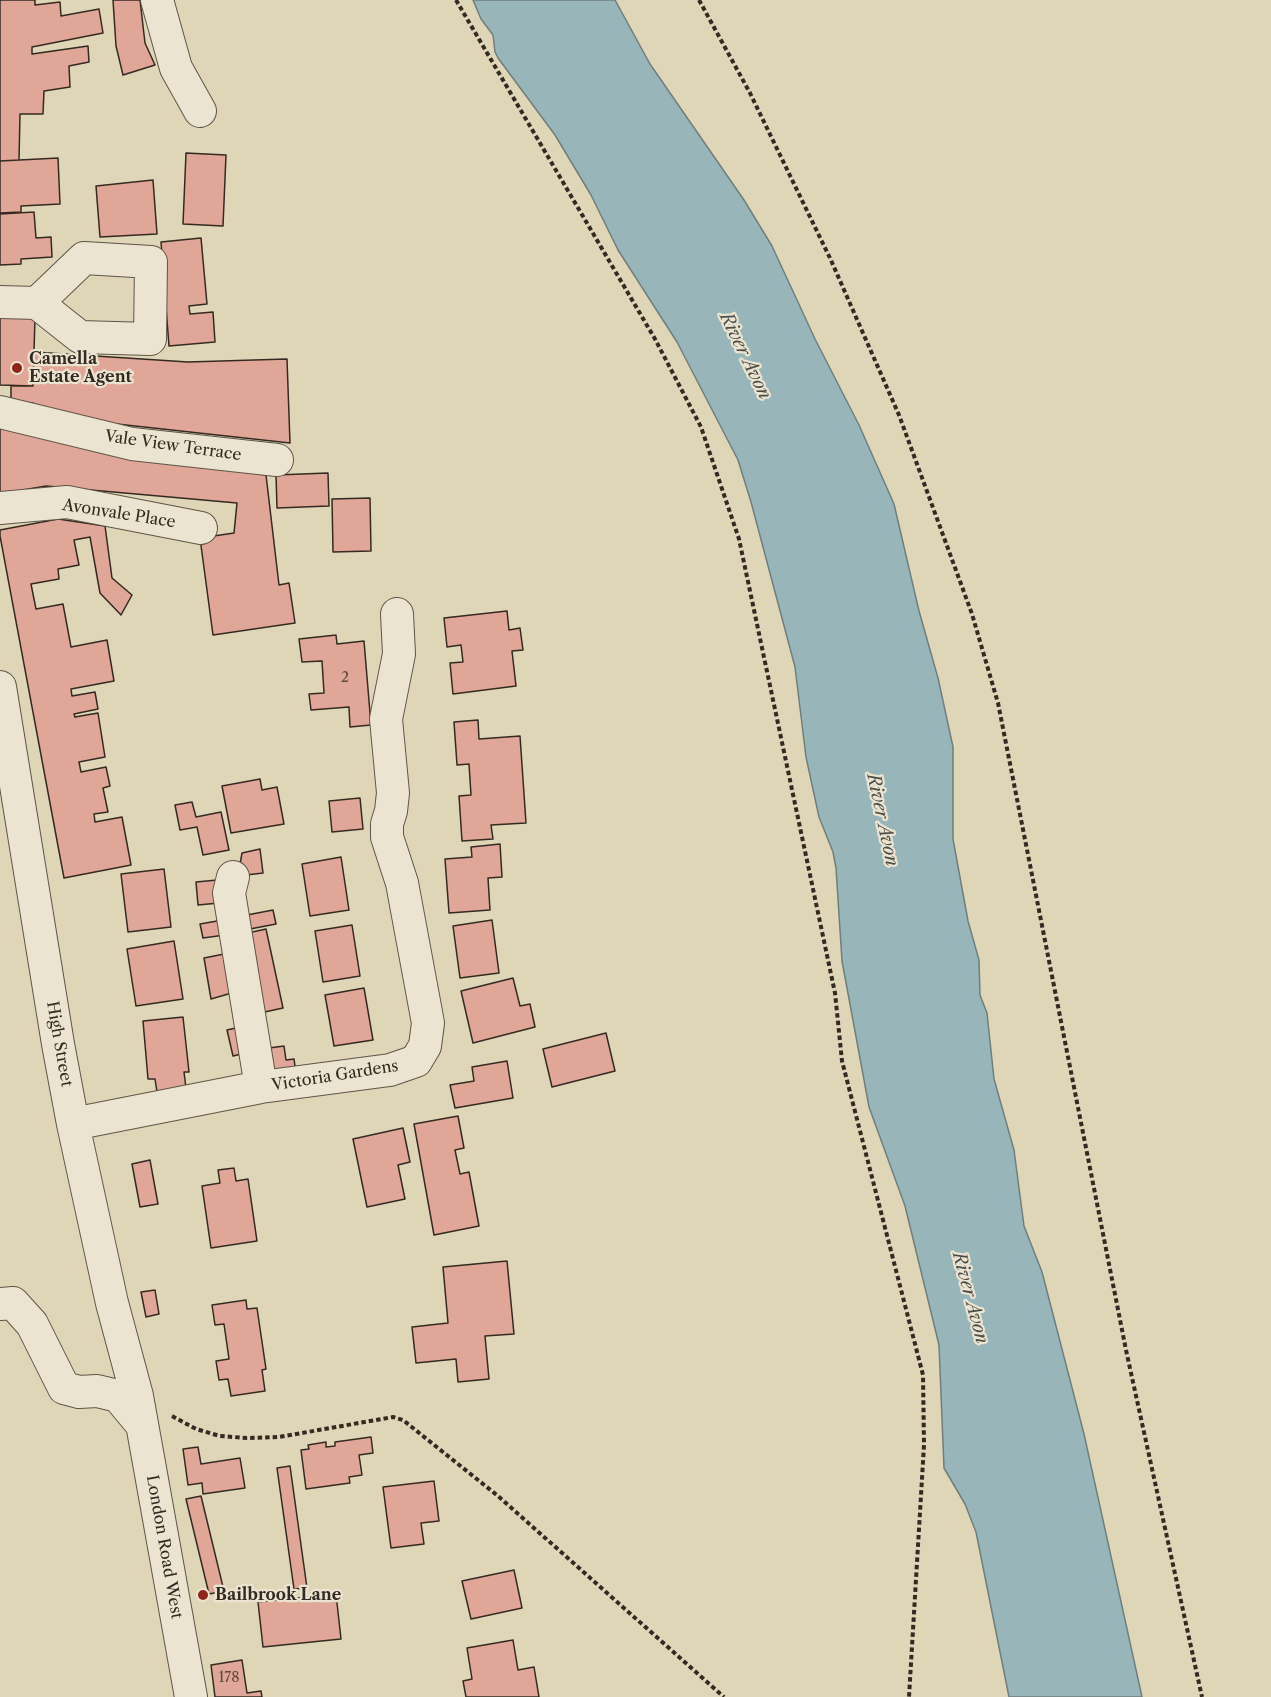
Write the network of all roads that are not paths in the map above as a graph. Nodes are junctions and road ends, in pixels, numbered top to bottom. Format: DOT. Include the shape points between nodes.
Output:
graph roads {
  1 [pos="157,0"];
  2 [pos="200,111"];
  3 [pos="0,302"];
  4 [pos="37,303"];
  5 [pos="0,412"];
  6 [pos="277,460"];
  7 [pos="0,508"];
  8 [pos="201,528"];
  9 [pos="397,614"];
  10 [pos="0,687"];
  11 [pos="233,877"];
  12 [pos="261,1087"];
  13 [pos="73,1124"];
  14 [pos="0,1304"];
  15 [pos="140,1411"];
  16 [pos="191,1697"];
  1 -- 2 [label="street" via="176,68"];
  3 -- 4 [label="street"];
  5 -- 6 [label="street, Vale View Terrace" via="132,444"];
  7 -- 8 [label="street, Avonvale Place" via="66,502"];
  9 -- 12 [label="street, Victoria Gardens" via="399,654 386,719 393,793 387,837 402,883 428,1023 425,1046 416,1061 390,1070"];
  10 -- 13 [label="street, High Street"];
  11 -- 12 [label="street" via="229,893"];
  12 -- 13 [label="street, Victoria Gardens"];
  13 -- 15 [label="street, High Street"];
  14 -- 15 [label="street" via="13,1304 32,1324 64,1388 79,1392 98,1390 118,1396"];
  15 -- 16 [label="street, London Road West"];
}
